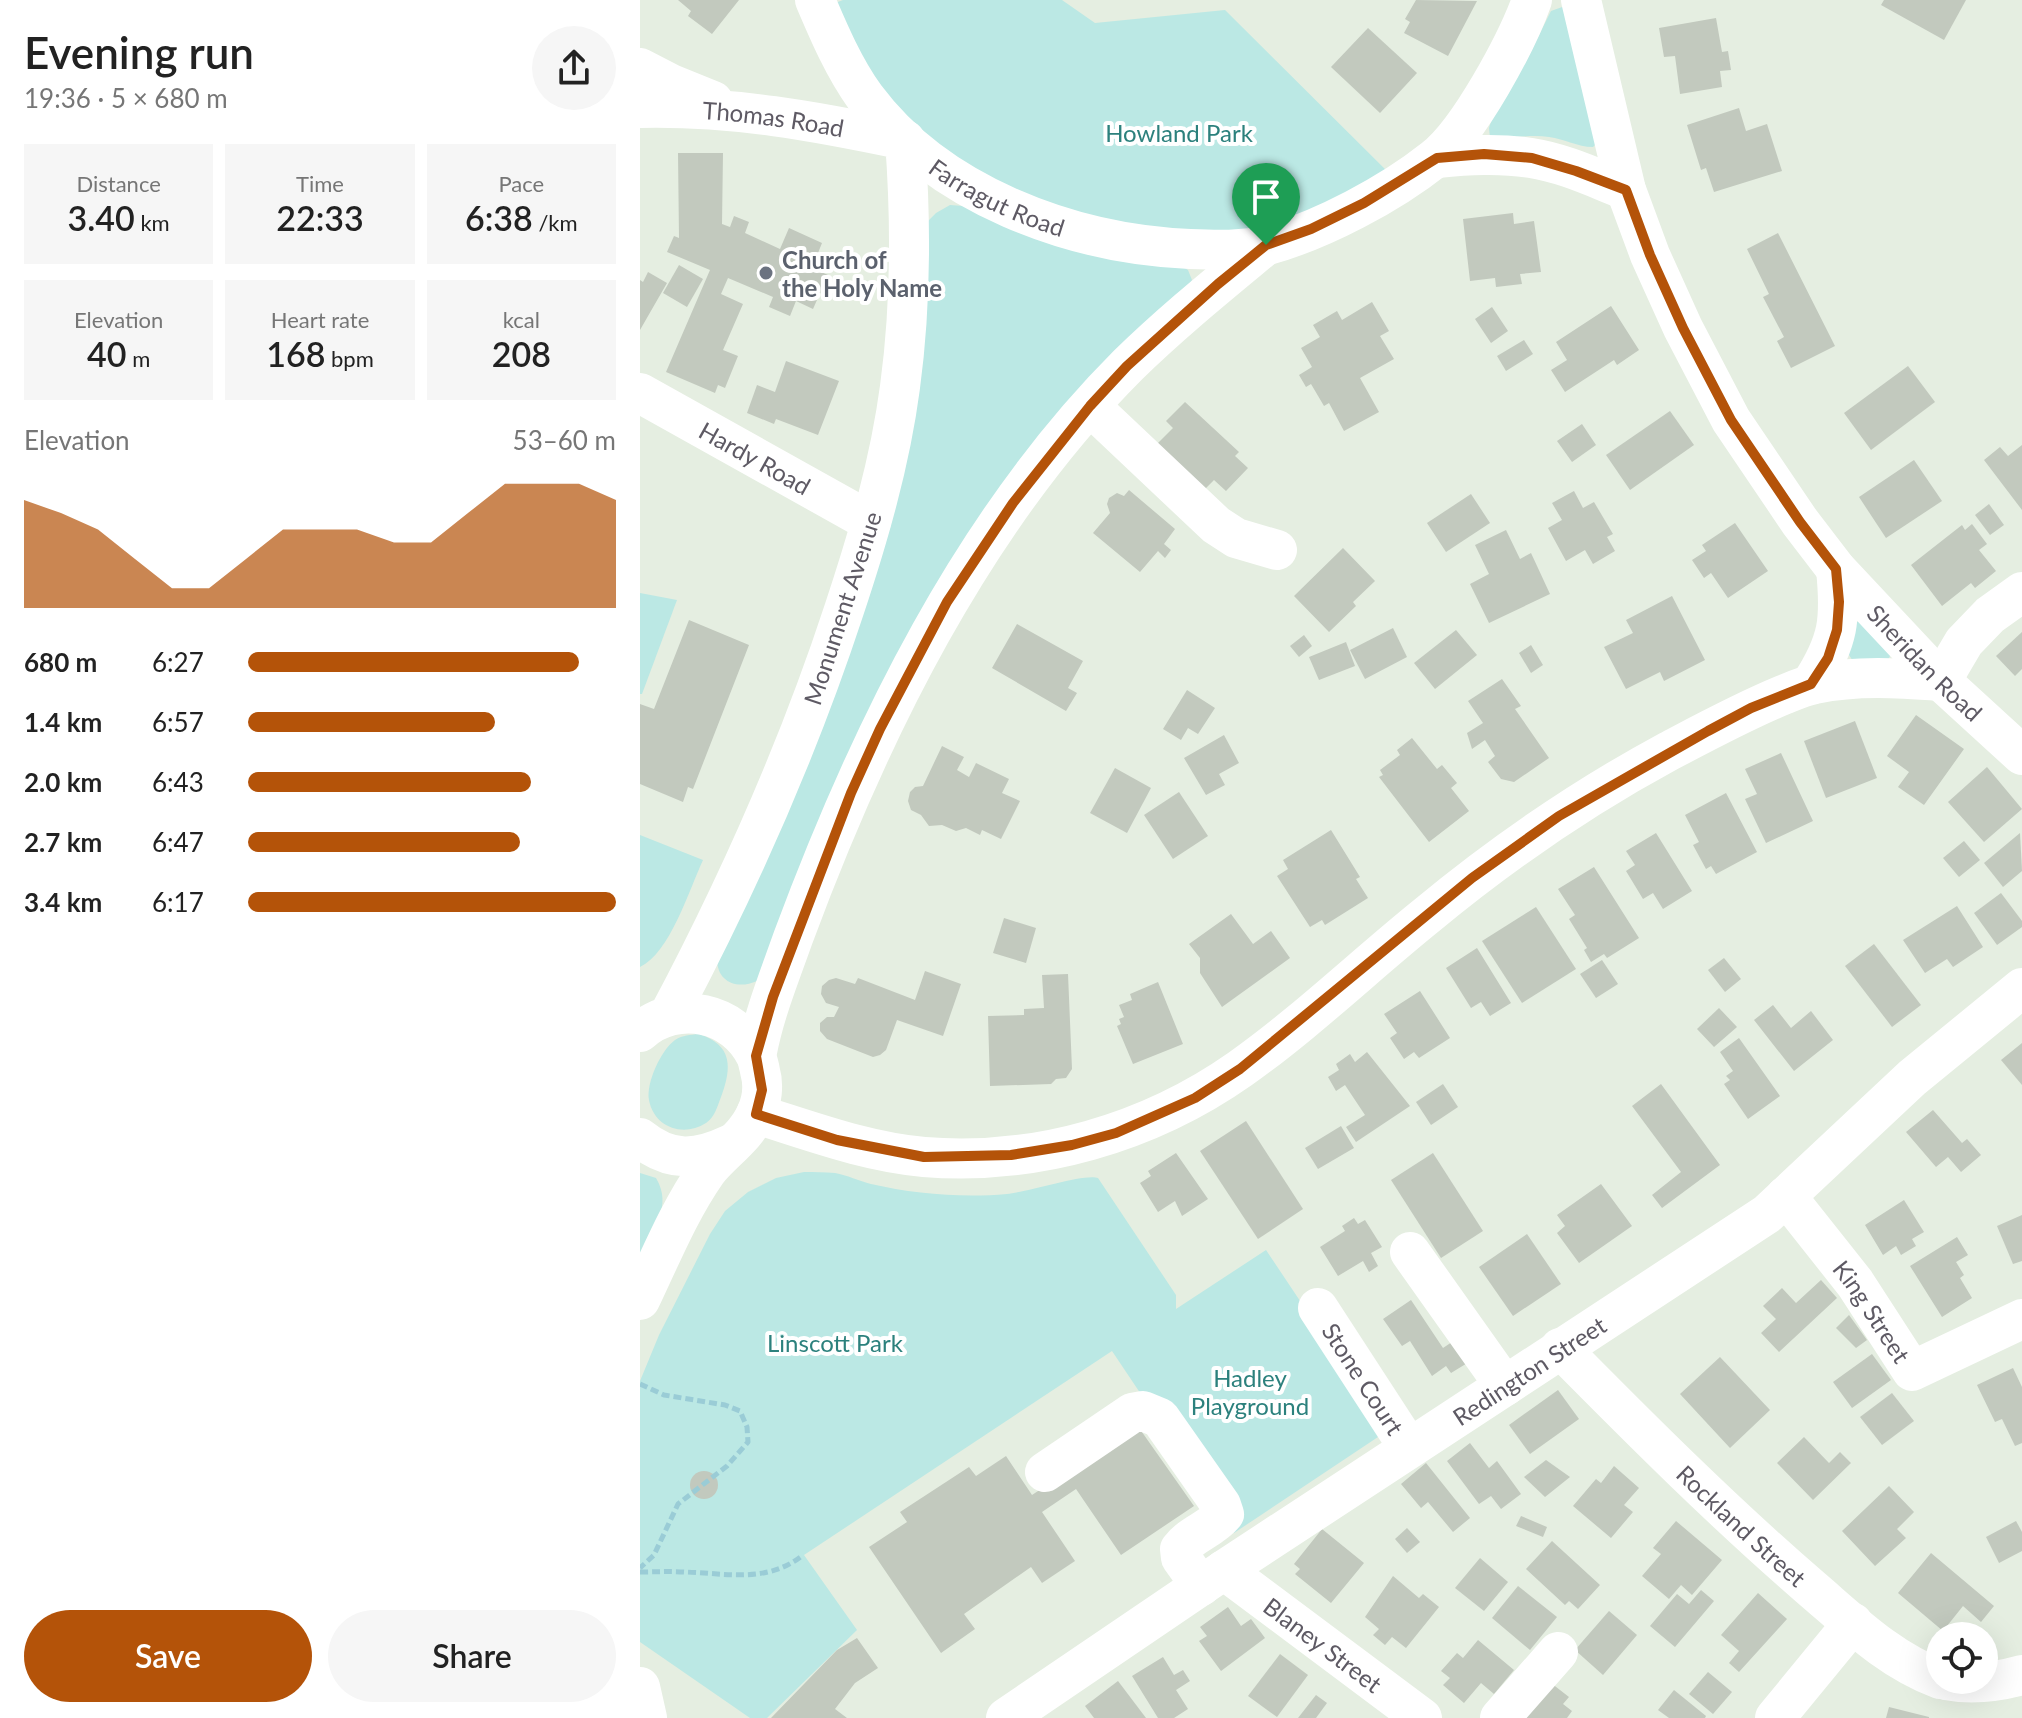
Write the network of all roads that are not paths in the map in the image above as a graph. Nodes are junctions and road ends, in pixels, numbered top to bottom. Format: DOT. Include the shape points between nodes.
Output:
graph roads {
  1 [pos="815,0"];
  2 [pos="1532,0"];
  3 [pos="1581,0"];
  4 [pos="640,68"];
  5 [pos="640,108"];
  6 [pos="735,110"];
  7 [pos="905,140"];
  8 [pos="1437,158"];
  9 [pos="1626,190"];
  10 [pos="1266,245"];
  11 [pos="640,393"];
  12 [pos="1090,406"];
  13 [pos="871,522"];
  14 [pos="1277,550"];
  15 [pos="1836,569"];
  16 [pos="2022,592"];
  17 [pos="1941,681"];
  18 [pos="1811,684"];
  19 [pos="2022,755"];
  20 [pos="2022,988"];
  21 [pos="655,1024"];
  22 [pos="756,1056"];
  23 [pos="744,1129"];
  24 [pos="640,1138"];
  25 [pos="1786,1196"];
  26 [pos="1410,1252"];
  27 [pos="640,1300"];
  28 [pos="1318,1308"];
  29 [pos="2022,1319"];
  30 [pos="1560,1348"];
  31 [pos="1505,1386"];
  32 [pos="1409,1448"];
  33 [pos="1045,1472"];
  34 [pos="1213,1578"];
  35 [pos="1853,1623"];
  36 [pos="1558,1652"];
  37 [pos="1926,1672"];
  38 [pos="2022,1675"];
  39 [pos="1998,1680"];
  40 [pos="640,1687"];
  41 [pos="647,1718"];
  42 [pos="1006,1718"];
  43 [pos="1422,1718"];
  44 [pos="1500,1718"];
  45 [pos="1775,1718"];
  1 -- 7 [label="street, Farragut Road" via="839,55 866,98"];
  2 -- 8 [label="street" via="1497,73"];
  3 -- 9 [label="street, Sheridan Road"];
  4 -- 6 [label="street"];
  5 -- 6 [label="street, Thomas Road"];
  6 -- 7 [label="street, Thomas Road"];
  7 -- 10 [label="street, Farragut Road" via="970,188 1060,227 1163,248"];
  7 -- 13 [label="street, Monument Avenue" via="908,259 900,388"];
  8 -- 9 [label="street" via="1532,158"];
  8 -- 10 [label="street" via="1364,203"];
  9 -- 15 [label="street, Sheridan Road" via="1677,316 1731,420"];
  10 -- 12 [label="street" via="1165,330"];
  11 -- 13 [label="street, Hardy Road"];
  12 -- 14 [label="street" via="1216,525 1236,538"];
  12 -- 22 [label="street" via="1013,503 947,602 880,729 793,938"];
  13 -- 21 [label="street, Monument Avenue" via="832,648 783,777 722,915"];
  15 -- 17 [label="street, Sheridan Road"];
  15 -- 18 [label="street" via="1837,630 1828,658"];
  16 -- 17 [label="street" via="1964,642"];
  17 -- 18 [label="street" via="1852,678"];
  17 -- 19 [label="street, Sheridan Road"];
  18 -- 23 [label="street" via="1751,708 1559,816 1472,878 1240,1069 1141,1123 1057,1148 938,1157"];
  20 -- 25 [label="street, Redington Street" via="1912,1078"];
  21 -- 22 [label="street" via="693,1012 717,1017 743,1036"];
  22 -- 23 [label="street" via="762,1090"];
  23 -- 24 [label="street" via="708,1154 677,1156"];
  23 -- 27 [label="street" via="679,1215"];
  25 -- 29 [label="street, King Street" via="1855,1283 1912,1371"];
  25 -- 30 [label="street, Redington Street" via="1767,1214"];
  26 -- 31 [label="street"];
  28 -- 32 [label="street, Stone Court"];
  30 -- 31 [label="street, Redington Street"];
  30 -- 35 [label="street, Rockland Street" via="1691,1480"];
  31 -- 32 [label="street, Redington Street"];
  32 -- 34 [label="street, Redington Street"];
  33 -- 34 [label="street" via="1132,1413 1160,1418 1224,1514 1180,1549 1181,1558"];
  34 -- 42 [label="street, Redington Street"];
  34 -- 43 [label="street, Blaney Street"];
  35 -- 37 [label="street, Rockland Street" via="1887,1653"];
  35 -- 45 [label="street"];
  36 -- 44 [label="street"];
  38 -- 39 [label="street"];
  40 -- 41 [label="street"];
}
